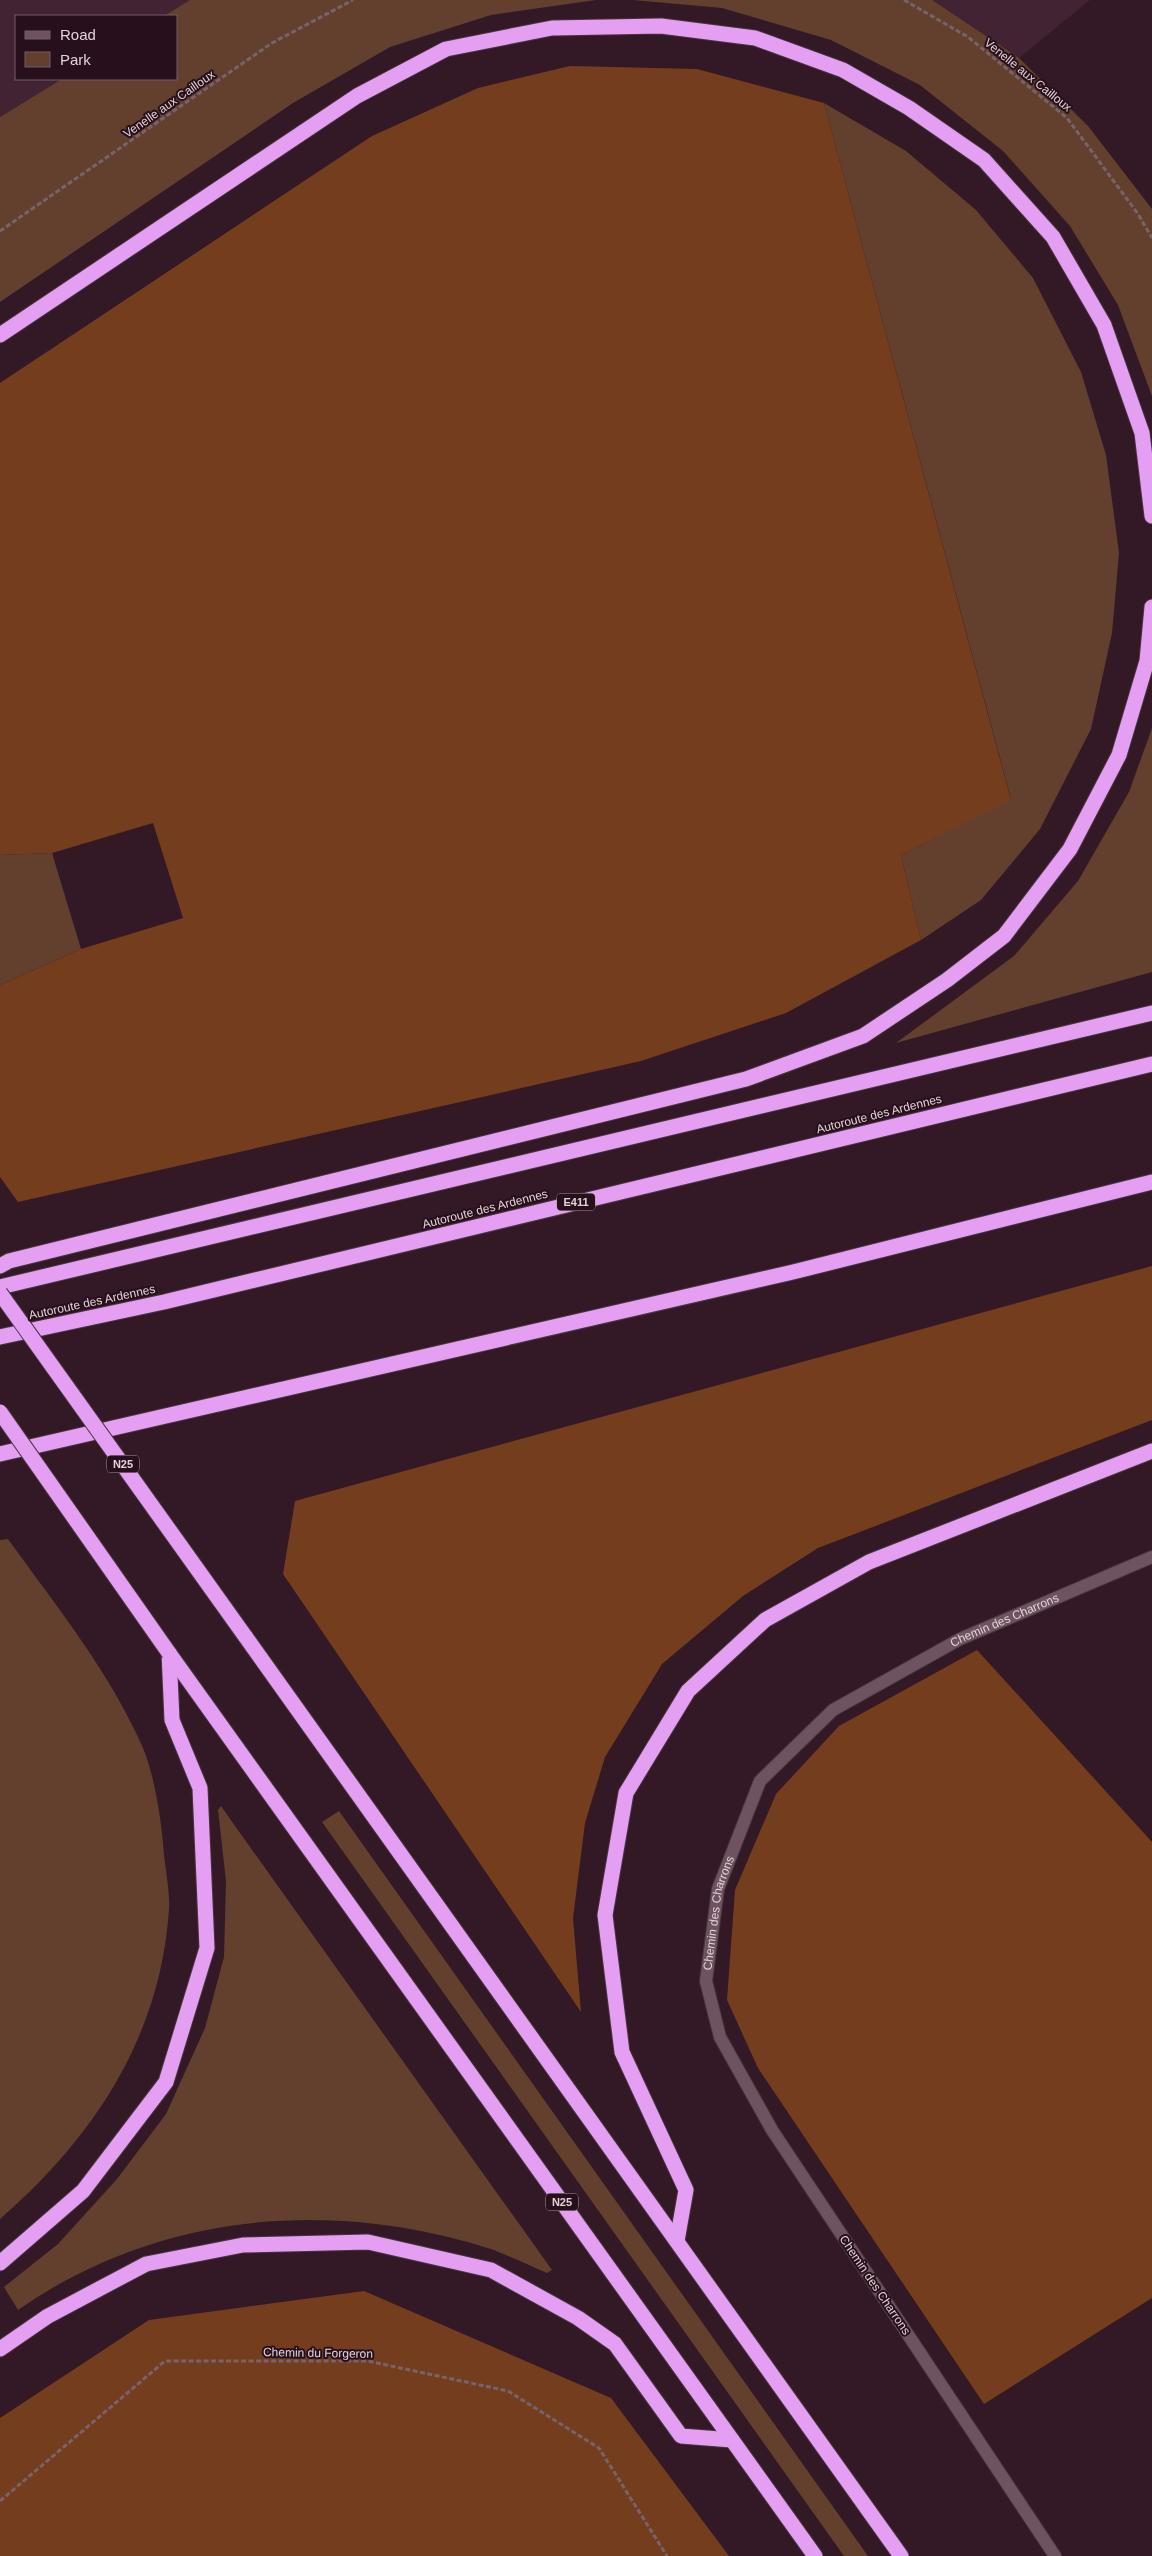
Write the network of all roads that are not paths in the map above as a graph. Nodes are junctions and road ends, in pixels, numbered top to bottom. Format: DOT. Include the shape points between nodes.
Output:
graph roads {
  1 [pos="0,335"];
  2 [pos="1152,516"];
  3 [pos="1152,607"];
  4 [pos="1152,1013"];
  5 [pos="1152,1064"];
  6 [pos="1152,1182"];
  7 [pos="0,1266"];
  8 [pos="0,1286"];
  9 [pos="0,1292"];
  10 [pos="0,1337"];
  11 [pos="0,1412"];
  12 [pos="1152,1451"];
  13 [pos="0,1454"];
  14 [pos="1152,1557"];
  15 [pos="169,1653"];
  16 [pos="677,2241"];
  17 [pos="0,2263"];
  18 [pos="0,2350"];
  19 [pos="732,2440"];
  20 [pos="815,2556"];
  21 [pos="901,2556"];
  22 [pos="1055,2556"];
  1 -- 2 [label="highway" via="357,96 446,49 552,28 661,26 755,38 843,70 909,108 984,160 1053,237 1107,334 1142,433"];
  3 -- 7 [label="highway" via="1147,661 1119,755 1070,849 1004,936 947,980 863,1036 746,1079 9,1261"];
  4 -- 8 [label="highway"];
  5 -- 10 [label="highway, Autoroute des Ardennes / E411" via="192,1295"];
  6 -- 13 [label="highway" via="793,1272"];
  9 -- 16 [label="highway, N25, bridge"];
  11 -- 15 [label="highway, N25, bridge"];
  12 -- 16 [label="highway" via="869,1562 765,1620 688,1691 626,1793 605,1916 622,2052 686,2190"];
  14 -- 22 [label="street, Chemin des Charrons" via="960,1639 833,1710 760,1781 718,1889 706,1981 720,2037 772,2130"];
  15 -- 17 [label="highway" via="172,1720 200,1788 207,1948 166,2082 83,2192"];
  15 -- 19 [label="highway, N25"];
  16 -- 21 [label="highway, N25"];
  18 -- 19 [label="highway" via="48,2316 146,2264 243,2245 368,2242 491,2270 578,2318 615,2344 681,2436"];
  19 -- 20 [label="highway, N25"];
}
